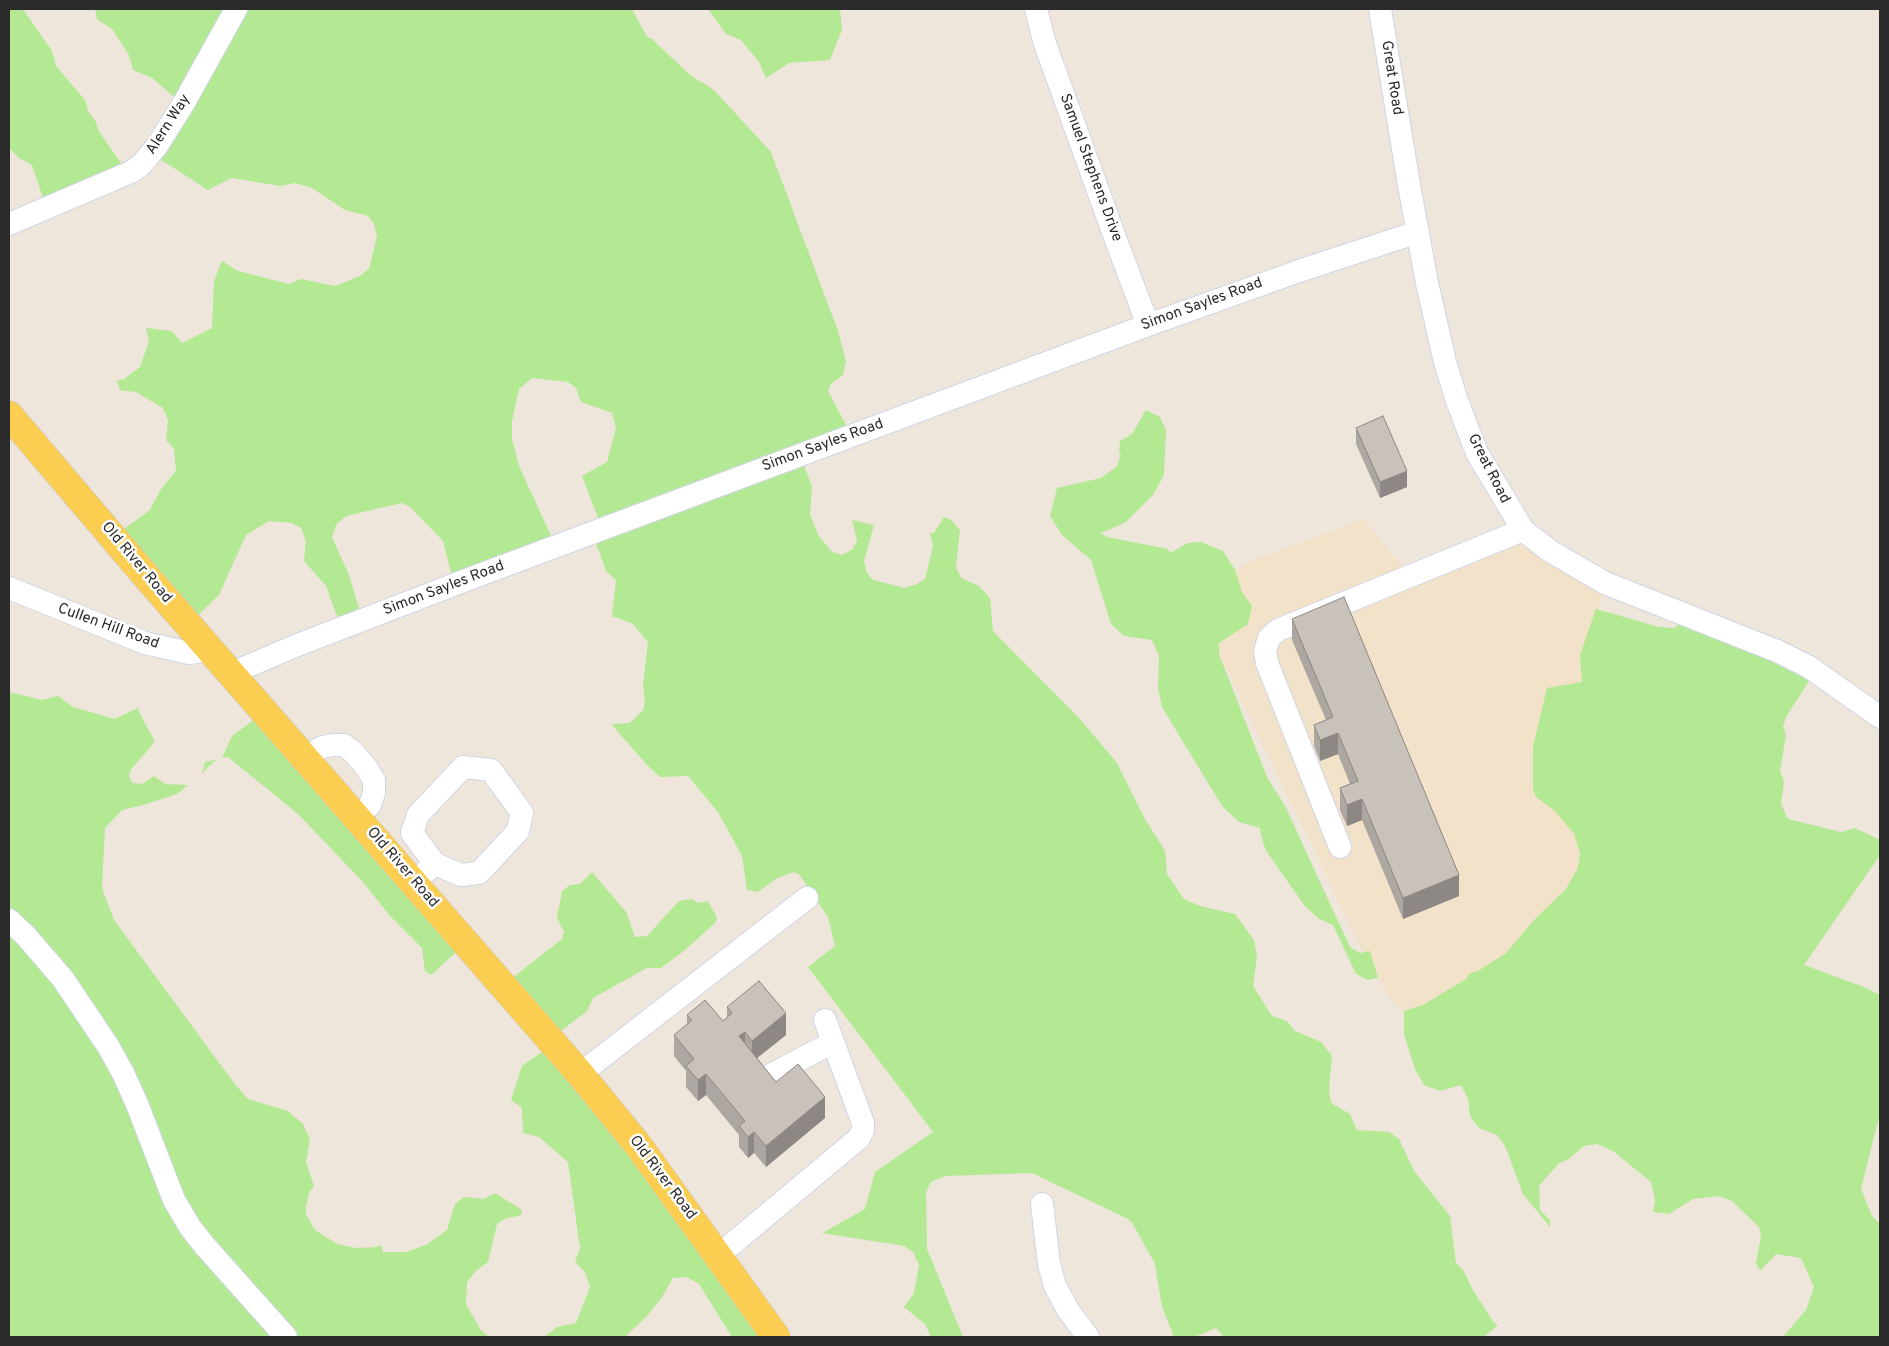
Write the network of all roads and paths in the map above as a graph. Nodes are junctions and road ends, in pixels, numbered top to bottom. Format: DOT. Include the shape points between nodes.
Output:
graph roads {
  1 [pos="236,9"];
  2 [pos="1036,9"];
  3 [pos="1380,9"];
  4 [pos="9,224"];
  5 [pos="1418,232"];
  6 [pos="1148,325"];
  7 [pos="9,415"];
  8 [pos="1523,530"];
  9 [pos="9,588"];
  10 [pos="210,650"];
  11 [pos="232,673"];
  12 [pos="1880,717"];
  13 [pos="306,758"];
  14 [pos="358,817"];
  15 [pos="1340,847"];
  16 [pos="435,864"];
  17 [pos="414,882"];
  18 [pos="807,898"];
  19 [pos="9,920"];
  20 [pos="825,1020"];
  21 [pos="833,1042"];
  22 [pos="580,1074"];
  23 [pos="771,1075"];
  24 [pos="1042,1204"];
  25 [pos="719,1255"];
  26 [pos="286,1337"];
  27 [pos="776,1337"];
  28 [pos="1088,1337"];
  1 -- 4 [label="street, Alern Way" via="186,101 141,165"];
  2 -- 6 [label="street, Samuel Stephens Drive" via="1044,41"];
  3 -- 5 [label="street, Great Road"];
  5 -- 6 [label="street, Simon Sayles Road"];
  5 -- 8 [label="street, Great Road" via="1431,301 1457,401 1477,453"];
  6 -- 11 [label="street, Simon Sayles Road" via="474,577"];
  7 -- 10 [label="main road, Old River Road"];
  8 -- 12 [label="street, Great Road" via="1550,551 1605,582 1777,651 1809,668"];
  8 -- 15 [label="street" via="1278,630 1269,638 1265,650 1267,663"];
  9 -- 10 [label="street, Cullen Hill Road" via="145,643 189,653"];
  10 -- 11 [label="main road, Old River Road"];
  11 -- 13 [label="main road, Old River Road"];
  13 -- 14 [label="main road, Old River Road"];
  13 -- 14 [label="street" via="322,747 333,745 344,746 353,752 374,780 370,805"];
  14 -- 17 [label="main road, Old River Road"];
  16 -- 16 [label="street" via="461,875 479,873 518,831 522,813 491,770 463,768 418,815 412,833"];
  16 -- 17 [label="street"];
  17 -- 22 [label="main road, Old River Road"];
  18 -- 22 [label="street"];
  19 -- 26 [label="street" via="63,979 108,1046 137,1104 174,1200 190,1227"];
  20 -- 21 [label="street"];
  21 -- 23 [label="street"];
  21 -- 25 [label="street" via="863,1123 859,1138"];
  22 -- 25 [label="main road, Old River Road" via="638,1145"];
  24 -- 28 [label="street" via="1054,1286"];
  25 -- 27 [label="main road, Old River Road"];
}
